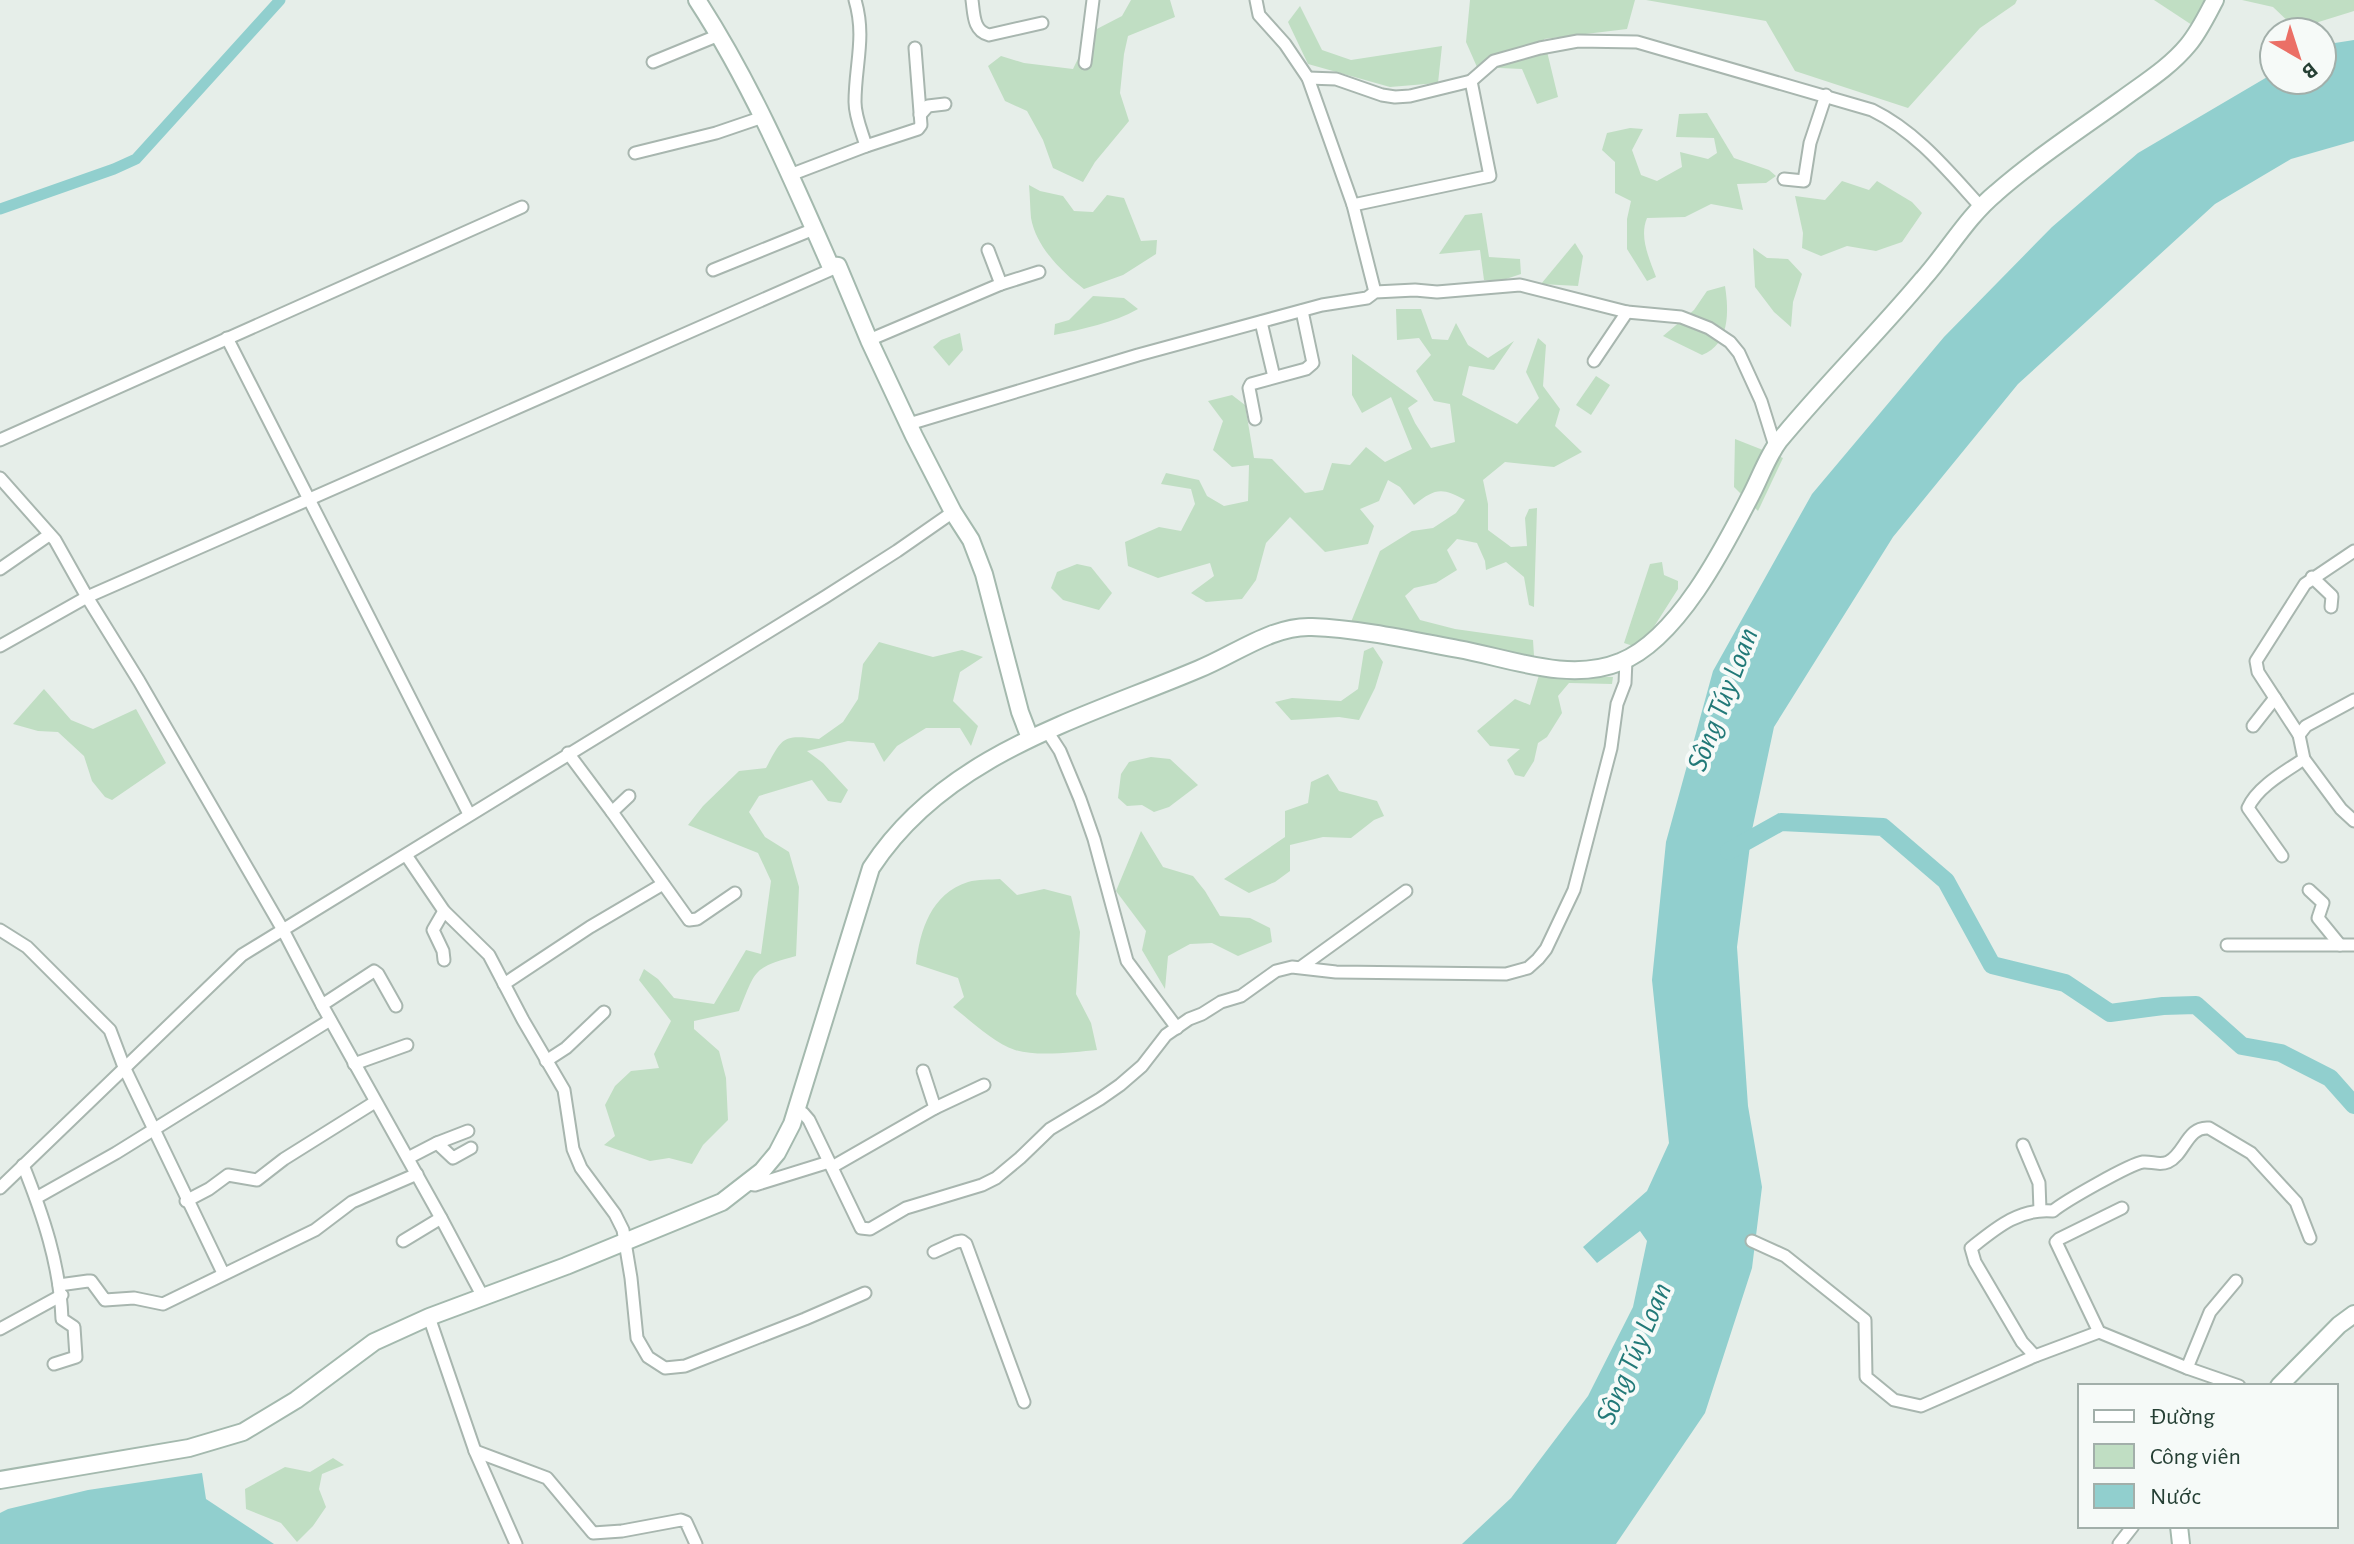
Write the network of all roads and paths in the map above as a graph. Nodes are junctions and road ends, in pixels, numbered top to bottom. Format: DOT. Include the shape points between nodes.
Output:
graph roads {
  1 [pos="697,0"];
  2 [pos="855,0"];
  3 [pos="972,0"];
  4 [pos="1093,0"];
  5 [pos="1256,0"];
  6 [pos="2215,0"];
  7 [pos="1042,23"];
  8 [pos="719,35"];
  9 [pos="915,48"];
  10 [pos="653,62"];
  11 [pos="1085,63"];
  12 [pos="1308,78"];
  13 [pos="1471,81"];
  14 [pos="1826,95"];
  15 [pos="945,104"];
  16 [pos="920,115"];
  17 [pos="763,117"];
  18 [pos="866,146"];
  19 [pos="635,153"];
  20 [pos="790,175"];
  21 [pos="1784,179"];
  22 [pos="1353,205"];
  23 [pos="522,207"];
  24 [pos="1981,207"];
  25 [pos="814,229"];
  26 [pos="988,250"];
  27 [pos="838,266"];
  28 [pos="713,270"];
  29 [pos="1039,272"];
  30 [pos="1001,284"];
  31 [pos="1375,292"];
  32 [pos="1302,311"];
  33 [pos="1627,312"];
  34 [pos="1261,322"];
  35 [pos="227,338"];
  36 [pos="869,340"];
  37 [pos="1594,361"];
  38 [pos="1274,377"];
  39 [pos="1255,419"];
  40 [pos="909,424"];
  41 [pos="0,440"];
  42 [pos="1775,446"];
  43 [pos="0,478"];
  44 [pos="308,500"];
  45 [pos="953,512"];
  46 [pos="49,535"];
  47 [pos="2354,551"];
  48 [pos="0,569"];
  49 [pos="2312,577"];
  50 [pos="87,597"];
  51 [pos="2331,607"];
  52 [pos="0,646"];
  53 [pos="1626,660"];
  54 [pos="2275,698"];
  55 [pos="2354,700"];
  56 [pos="2253,726"];
  57 [pos="1047,731"];
  58 [pos="2299,735"];
  59 [pos="1030,738"];
  60 [pos="568,753"];
  61 [pos="2304,759"];
  62 [pos="629,796"];
  63 [pos="612,812"];
  64 [pos="469,814"];
  65 [pos="2354,821"];
  66 [pos="406,855"];
  67 [pos="2282,856"];
  68 [pos="663,884"];
  69 [pos="2309,890"];
  70 [pos="1406,891"];
  71 [pos="735,893"];
  72 [pos="444,911"];
  73 [pos="0,930"];
  74 [pos="283,930"];
  75 [pos="2227,945"];
  76 [pos="2340,945"];
  77 [pos="2354,945"];
  78 [pos="444,960"];
  79 [pos="1301,967"];
  80 [pos="504,984"];
  81 [pos="322,1005"];
  82 [pos="396,1006"];
  83 [pos="604,1012"];
  84 [pos="330,1020"];
  85 [pos="1177,1028"];
  86 [pos="407,1045"];
  87 [pos="546,1061"];
  88 [pos="354,1064"];
  89 [pos="124,1067"];
  90 [pos="923,1071"];
  91 [pos="984,1085"];
  92 [pos="375,1102"];
  93 [pos="935,1108"];
  94 [pos="796,1111"];
  95 [pos="154,1127"];
  96 [pos="468,1131"];
  97 [pos="437,1143"];
  98 [pos="2023,1145"];
  99 [pos="471,1148"];
  100 [pos="408,1158"];
  101 [pos="23,1165"];
  102 [pos="830,1165"];
  103 [pos="417,1174"];
  104 [pos="748,1184"];
  105 [pos="0,1188"];
  106 [pos="36,1198"];
  107 [pos="186,1201"];
  108 [pos="2122,1208"];
  109 [pos="2040,1210"];
  110 [pos="441,1218"];
  111 [pos="2310,1238"];
  112 [pos="403,1241"];
  113 [pos="623,1241"];
  114 [pos="1752,1241"];
  115 [pos="934,1252"];
  116 [pos="223,1273"];
  117 [pos="2236,1281"];
  118 [pos="60,1290"];
  119 [pos="865,1293"];
  120 [pos="483,1297"];
  121 [pos="2354,1314"];
  122 [pos="429,1317"];
  123 [pos="0,1329"];
  124 [pos="2099,1332"];
  125 [pos="2035,1356"];
  126 [pos="54,1364"];
  127 [pos="2187,1368"];
  128 [pos="2233,1384"];
  129 [pos="2281,1384"];
  130 [pos="1024,1402"];
  131 [pos="475,1451"];
  132 [pos="2,1476"];
  133 [pos="2131,1528"];
  134 [pos="516,1544"];
  135 [pos="696,1544"];
  136 [pos="2119,1544"];
  1 -- 8 [label="street"];
  2 -- 18 [label="street" via="861,42 855,104"];
  3 -- 7 [label="street" via="975,23 989,35"];
  4 -- 11 [label="street"];
  5 -- 12 [label="street" via="1259,15"];
  6 -- 24 [label="street" via="2188,45 2167,66"];
  8 -- 10 [label="street"];
  8 -- 17 [label="street"];
  9 -- 16 [label="street"];
  12 -- 13 [label="street" via="1336,79 1395,97"];
  12 -- 22 [label="street"];
  13 -- 14 [label="street" via="1494,61 1540,48 1578,41 1637,42"];
  13 -- 22 [label="street" via="1490,176"];
  14 -- 21 [label="street" via="1804,181"];
  14 -- 24 [label="street" via="1894,121 1923,144"];
  15 -- 16 [label="street" via="928,106"];
  16 -- 18 [label="street" via="918,129"];
  17 -- 19 [label="street"];
  17 -- 20 [label="street"];
  18 -- 20 [label="street"];
  20 -- 25 [label="street"];
  22 -- 31 [label="street"];
  23 -- 35 [label="street"];
  24 -- 42 [label="street" via="1926,277"];
  25 -- 27 [label="street" via="830,265"];
  25 -- 28 [label="street"];
  26 -- 30 [label="street"];
  27 -- 36 [label="street"];
  27 -- 44 [label="street"];
  29 -- 30 [label="street"];
  30 -- 36 [label="street"];
  31 -- 32 [label="street"];
  31 -- 33 [label="street" via="1520,285"];
  32 -- 34 [label="street"];
  32 -- 38 [label="street" via="1313,363"];
  33 -- 37 [label="street"];
  33 -- 42 [label="street" via="1681,317 1730,342 1761,401"];
  34 -- 38 [label="street"];
  34 -- 40 [label="street"];
  35 -- 41 [label="street"];
  35 -- 44 [label="street"];
  36 -- 40 [label="street"];
  38 -- 39 [label="street" via="1250,386"];
  40 -- 45 [label="street"];
  42 -- 53 [label="street" via="1714,565 1664,631"];
  43 -- 46 [label="street"];
  44 -- 50 [label="street"];
  44 -- 64 [label="street"];
  45 -- 59 [label="street" via="984,574"];
  45 -- 60 [label="street" via="825,597"];
  46 -- 48 [label="street"];
  46 -- 50 [label="street"];
  47 -- 49 [label="street"];
  49 -- 51 [label="street" via="2332,596"];
  49 -- 54 [label="street" via="2256,661"];
  50 -- 52 [label="street"];
  50 -- 74 [label="street"];
  53 -- 57 [label="street" via="1574,670 1302,627"];
  53 -- 79 [label="street" via="1611,748 1580,870 1538,959 1506,974"];
  54 -- 56 [label="street"];
  54 -- 58 [label="street"];
  55 -- 58 [label="street"];
  57 -- 59 [label="street"];
  57 -- 85 [label="street" via="1094,839 1127,961"];
  58 -- 61 [label="street"];
  59 -- 94 [label="street" via="931,799 903,825 871,868"];
  60 -- 63 [label="street"];
  60 -- 64 [label="street"];
  61 -- 65 [label="street"];
  61 -- 67 [label="street" via="2249,803"];
  62 -- 63 [label="street"];
  63 -- 68 [label="street"];
  64 -- 66 [label="street"];
  66 -- 72 [label="street"];
  66 -- 74 [label="street"];
  68 -- 71 [label="street" via="692,921"];
  68 -- 80 [label="street"];
  69 -- 76 [label="street" via="2323,903 2318,918"];
  70 -- 79 [label="street"];
  72 -- 78 [label="street" via="433,930"];
  72 -- 80 [label="street" via="489,955"];
  73 -- 89 [label="street" via="27,947 110,1030"];
  74 -- 81 [label="street"];
  74 -- 89 [label="street" via="242,955"];
  75 -- 76 [label="street"];
  76 -- 77 [label="street"];
  79 -- 85 [label="street" via="1276,971 1241,996"];
  80 -- 87 [label="street"];
  81 -- 82 [label="street" via="374,971"];
  81 -- 84 [label="street"];
  83 -- 87 [label="street"];
  84 -- 88 [label="street"];
  84 -- 95 [label="street"];
  85 -- 102 [label="street" via="1120,1085 1050,1129 1009,1168 982,1185 906,1208 875,1228 865,1230 858,1223"];
  86 -- 88 [label="street"];
  87 -- 113 [label="street" via="564,1090 581,1168 620,1221"];
  88 -- 92 [label="street"];
  89 -- 95 [label="street"];
  89 -- 101 [label="street"];
  90 -- 93 [label="street"];
  91 -- 93 [label="street"];
  92 -- 100 [label="street"];
  92 -- 107 [label="street" via="257,1180 228,1175"];
  93 -- 102 [label="street"];
  94 -- 102 [label="street" via="809,1120"];
  94 -- 104 [label="street" via="777,1153"];
  95 -- 106 [label="street"];
  95 -- 107 [label="street"];
  96 -- 97 [label="street"];
  97 -- 99 [label="street" via="453,1158"];
  97 -- 100 [label="street"];
  98 -- 109 [label="street" via="2039,1183"];
  100 -- 103 [label="street"];
  101 -- 105 [label="street"];
  101 -- 106 [label="street"];
  102 -- 104 [label="street"];
  103 -- 110 [label="street"];
  103 -- 116 [label="street" via="352,1202 315,1230"];
  104 -- 113 [label="street" via="709,1208"];
  106 -- 118 [label="street"];
  107 -- 116 [label="street"];
  108 -- 124 [label="street" via="2056,1242"];
  109 -- 111 [label="street" via="2053,1211 2141,1162 2169,1161 2204,1127 2251,1153 2296,1202"];
  109 -- 125 [label="street" via="2006,1222 1971,1248 2022,1342"];
  110 -- 112 [label="street"];
  110 -- 120 [label="street"];
  113 -- 119 [label="street" via="637,1338 648,1357 665,1368 685,1366"];
  113 -- 120 [label="street"];
  114 -- 125 [label="street" via="1785,1256 1865,1320 1866,1377 1894,1400 1921,1406"];
  115 -- 130 [label="street" via="956,1242 966,1244"];
  116 -- 118 [label="street" via="163,1304 105,1300 88,1281"];
  117 -- 127 [label="street" via="2210,1312"];
  118 -- 123 [label="street"];
  118 -- 126 [label="street" via="62,1319 74,1327 76,1357"];
  120 -- 122 [label="street"];
  121 -- 129 [label="street"];
  122 -- 131 [label="street"];
  122 -- 132 [label="street" via="374,1342 243,1432 189,1448"];
  124 -- 125 [label="street"];
  124 -- 127 [label="street"];
  127 -- 128 [label="street"];
  131 -- 134 [label="street"];
  131 -- 135 [label="street" via="547,1478 593,1533 681,1520"];
  133 -- 136 [label="street"];
}
